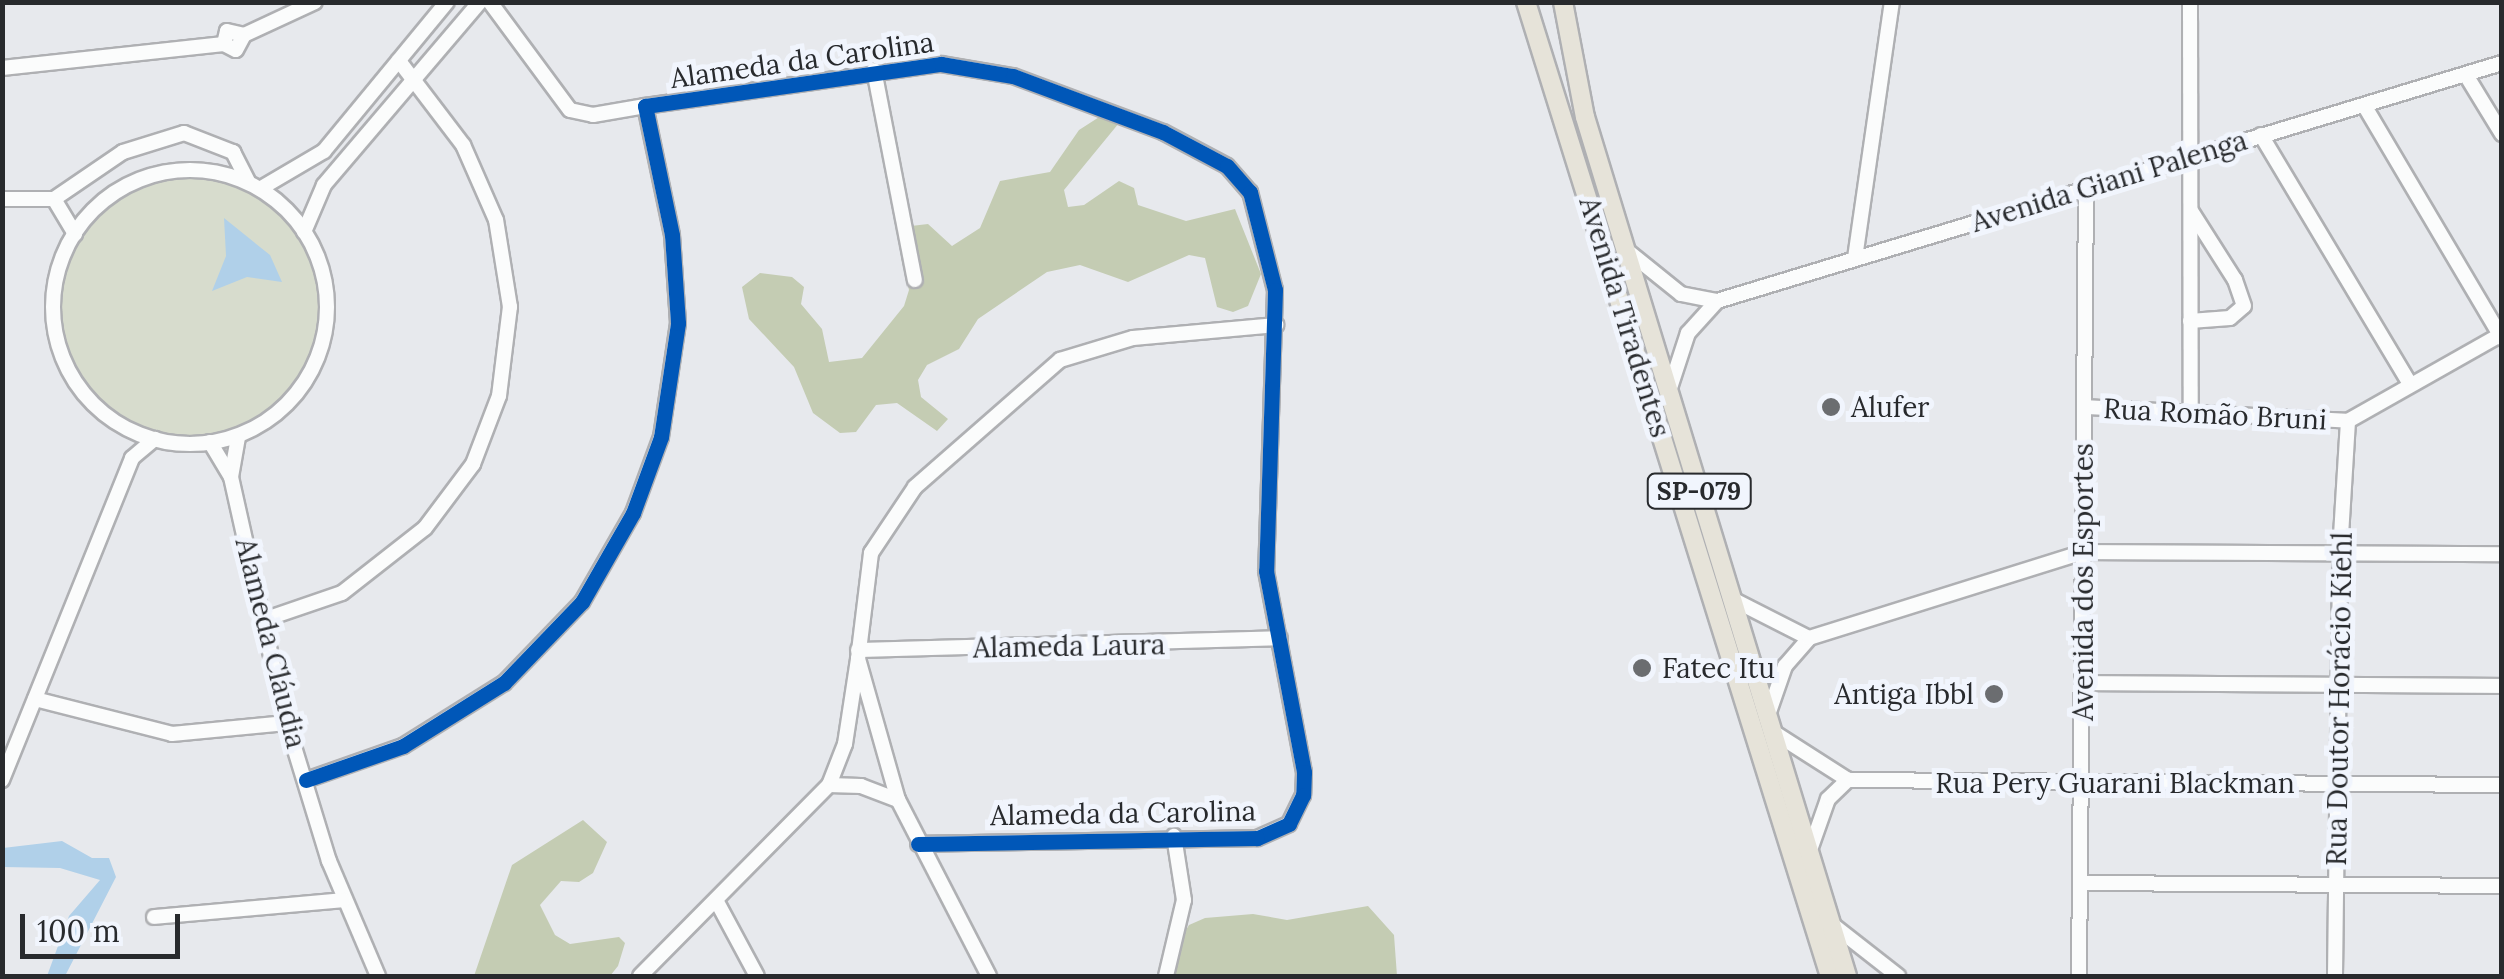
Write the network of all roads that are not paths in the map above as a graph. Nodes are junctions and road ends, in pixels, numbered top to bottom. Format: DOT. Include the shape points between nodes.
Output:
graph roads {
  1 [pos="315,2"];
  2 [pos="447,2"];
  3 [pos="480,2"];
  4 [pos="490,2"];
  5 [pos="1526,2"];
  6 [pos="1564,2"];
  7 [pos="1892,2"];
  8 [pos="2190,2"];
  9 [pos="398,61"];
  10 [pos="2502,63"];
  11 [pos="2,68"];
  12 [pos="874,70"];
  13 [pos="2466,74"];
  14 [pos="413,82"];
  15 [pos="2364,105"];
  16 [pos="645,106"];
  17 [pos="2261,134"];
  18 [pos="2502,134"];
  19 [pos="2189,157"];
  20 [pos="248,182"];
  21 [pos="263,188"];
  22 [pos="2086,188"];
  23 [pos="2,199"];
  24 [pos="54,199"];
  25 [pos="2190,211"];
  26 [pos="304,232"];
  27 [pos="75,234"];
  28 [pos="1624,249"];
  29 [pos="1855,258"];
  30 [pos="915,280"];
  31 [pos="1716,301"];
  32 [pos="2190,321"];
  33 [pos="1276,325"];
  34 [pos="2501,336"];
  35 [pos="2410,384"];
  36 [pos="1668,391"];
  37 [pos="2085,407"];
  38 [pos="2191,412"];
  39 [pos="2348,421"];
  40 [pos="126,428"];
  41 [pos="238,438"];
  42 [pos="155,440"];
  43 [pos="210,442"];
  44 [pos="132,458"];
  45 [pos="231,477"];
  46 [pos="2083,552"];
  47 [pos="2340,552"];
  48 [pos="2502,554"];
  49 [pos="1732,598"];
  50 [pos="262,620"];
  51 [pos="1280,638"];
  52 [pos="1809,638"];
  53 [pos="858,655"];
  54 [pos="2082,682"];
  55 [pos="2338,683"];
  56 [pos="2502,686"];
  57 [pos="35,698"];
  58 [pos="286,723"];
  59 [pos="1771,724"];
  60 [pos="2,780"];
  61 [pos="306,780"];
  62 [pos="1848,780"];
  63 [pos="2083,782"];
  64 [pos="2337,784"];
  65 [pos="829,785"];
  66 [pos="2502,785"];
  67 [pos="898,800"];
  68 [pos="1174,836"];
  69 [pos="918,844"];
  70 [pos="1810,850"];
  71 [pos="2081,882"];
  72 [pos="2337,884"];
  73 [pos="2502,886"];
  74 [pos="343,900"];
  75 [pos="716,900"];
  76 [pos="154,917"];
  77 [pos="1831,923"];
  78 [pos="378,976"];
  79 [pos="640,976"];
  80 [pos="757,976"];
  81 [pos="989,976"];
  82 [pos="1166,976"];
  83 [pos="1830,976"];
  84 [pos="1847,976"];
  85 [pos="1898,976"];
  86 [pos="2079,976"];
  87 [pos="2335,976"];
  1 -- 11 [label="street" via="244,35 232,28 224,44"];
  2 -- 9 [label="street"];
  3 -- 14 [label="street"];
  4 -- 16 [label="street" via="570,110 593,115"];
  5 -- 83 [label="main road, Avenida Tiradentes / SP-079"];
  6 -- 28 [label="main road, Avenida Tiradentes / SP-079" via="1584,117"];
  7 -- 29 [label="street"];
  8 -- 19 [label="street"];
  9 -- 14 [label="street"];
  9 -- 21 [label="street" via="324,151"];
  10 -- 13 [label="street, Avenida Giani Palenga"];
  12 -- 16 [label="street, Alameda da Carolina"];
  12 -- 30 [label="street"];
  12 -- 33 [label="street, Alameda da Carolina" via="941,64 1014,76 1163,132 1227,166 1250,192 1261,224"];
  13 -- 15 [label="street, Avenida Giani Palenga"];
  13 -- 18 [label="street"];
  14 -- 26 [label="street" via="324,185"];
  14 -- 50 [label="street" via="463,144 496,220 510,307 499,396 473,464 425,528 342,592"];
  15 -- 17 [label="street, Avenida Giani Palenga"];
  15 -- 34 [label="street"];
  16 -- 61 [label="street, Alameda da Carolina" via="672,235 678,323 660,438 634,512 582,602 504,683 404,746"];
  17 -- 19 [label="street, Avenida Giani Palenga"];
  17 -- 35 [label="street"];
  19 -- 22 [label="street, Avenida Giani Palenga"];
  19 -- 25 [label="street"];
  20 -- 21 [label="street"];
  20 -- 24 [label="street" via="233,152 184,133 124,152"];
  20 -- 27 [label="street" via="197,170 154,174 115,192"];
  21 -- 26 [label="street"];
  22 -- 29 [label="street, Avenida Giani Palenga"];
  22 -- 37 [label="street, Avenida dos Esportes"];
  23 -- 24 [label="street"];
  24 -- 27 [label="street"];
  25 -- 32 [label="street"];
  25 -- 32 [label="street" via="2244,306 2230,318"];
  26 -- 41 [label="street" via="322,271 326,313 318,355 298,392"];
  27 -- 40 [label="street" via="61,258 52,300 56,344 74,383 103,415"];
  28 -- 31 [label="street" via="1682,294"];
  28 -- 36 [label="main road, Avenida Tiradentes / SP-079"];
  29 -- 31 [label="street, Avenida Giani Palenga"];
  31 -- 36 [label="street" via="1688,334"];
  32 -- 38 [label="street"];
  33 -- 51 [label="street, Alameda da Carolina" via="1264,494 1266,571"];
  33 -- 53 [label="street" via="1160,333 1102,343 1060,360 893,513 863,577"];
  34 -- 35 [label="street, Rua Romão Bruni"];
  35 -- 39 [label="street, Rua Romão Bruni"];
  36 -- 49 [label="main road, Avenida Tiradentes / SP-079"];
  37 -- 38 [label="street, Rua Romão Bruni"];
  37 -- 46 [label="street, Avenida dos Esportes"];
  38 -- 39 [label="street, Rua Romão Bruni"];
  39 -- 47 [label="street, Rua Doutor Horácio Kiehl"];
  40 -- 42 [label="street"];
  40 -- 44 [label="street"];
  41 -- 43 [label="street"];
  41 -- 45 [label="street"];
  42 -- 43 [label="street"];
  42 -- 44 [label="street"];
  43 -- 45 [label="street"];
  44 -- 57 [label="street"];
  45 -- 50 [label="street, Alameda Cláudia"];
  46 -- 47 [label="street"];
  46 -- 52 [label="street"];
  46 -- 54 [label="street, Avenida dos Esportes"];
  47 -- 48 [label="street"];
  47 -- 55 [label="street, Rua Doutor Horácio Kiehl"];
  49 -- 52 [label="street"];
  49 -- 59 [label="main road, Avenida Tiradentes / SP-079"];
  50 -- 58 [label="street, Alameda Cláudia"];
  51 -- 53 [label="street, Alameda Laura"];
  51 -- 68 [label="street, Alameda da Carolina" via="1304,772 1298,810 1276,834 1257,838"];
  52 -- 59 [label="street" via="1785,666"];
  53 -- 65 [label="street" via="845,744"];
  53 -- 67 [label="street"];
  54 -- 55 [label="street"];
  54 -- 63 [label="street, Avenida dos Esportes"];
  55 -- 56 [label="street"];
  55 -- 64 [label="street, Rua Doutor Horácio Kiehl"];
  57 -- 58 [label="street" via="172,734"];
  57 -- 60 [label="street"];
  58 -- 61 [label="street, Alameda Cláudia"];
  59 -- 62 [label="street"];
  59 -- 70 [label="main road, Avenida Tiradentes / SP-079"];
  61 -- 74 [label="street, Alameda Cláudia"];
  62 -- 63 [label="street, Rua Pery Guarani Blackman"];
  62 -- 70 [label="street" via="1828,799"];
  63 -- 64 [label="street, Rua Pery Guarani Blackman"];
  63 -- 71 [label="street, Avenida dos Esportes"];
  64 -- 66 [label="street, Rua Pery Guarani Blackman"];
  64 -- 72 [label="street, Rua Doutor Horácio Kiehl"];
  65 -- 67 [label="street" via="861,786"];
  65 -- 75 [label="street"];
  67 -- 69 [label="street"];
  68 -- 69 [label="street, Alameda da Carolina"];
  68 -- 82 [label="street" via="1184,900"];
  69 -- 81 [label="street"];
  70 -- 77 [label="main road, Avenida Tiradentes / SP-079"];
  71 -- 72 [label="street"];
  71 -- 86 [label="street, Avenida dos Esportes"];
  72 -- 73 [label="street"];
  72 -- 87 [label="street, Rua Doutor Horácio Kiehl"];
  74 -- 76 [label="street"];
  74 -- 78 [label="street, Alameda Cláudia"];
  75 -- 79 [label="street"];
  75 -- 80 [label="street"];
  77 -- 84 [label="main road, Avenida Tiradentes / SP-079"];
  77 -- 85 [label="street"];
}
